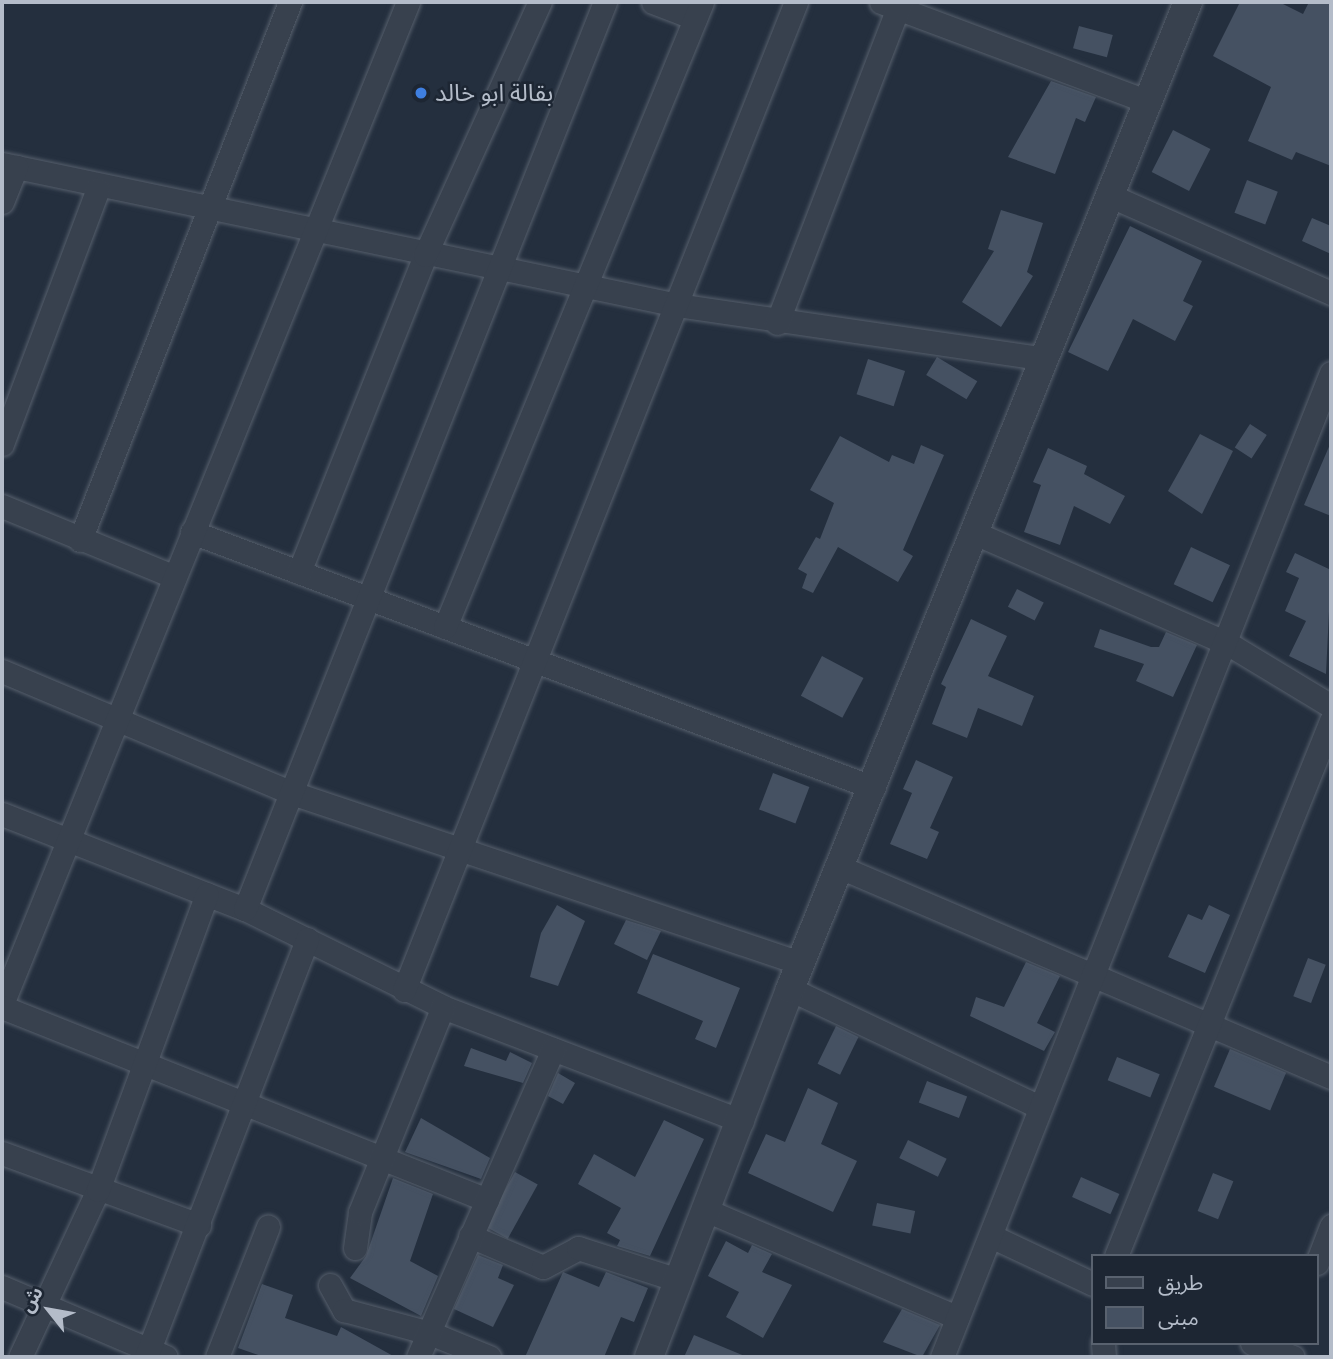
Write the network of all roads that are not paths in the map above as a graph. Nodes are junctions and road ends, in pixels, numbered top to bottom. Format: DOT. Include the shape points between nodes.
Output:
graph roads {
  1 [pos="290,2"];
  2 [pos="408,2"];
  3 [pos="540,2"];
  4 [pos="605,2"];
  5 [pos="653,2"];
  6 [pos="796,2"];
  7 [pos="1188,2"];
  8 [pos="893,4"];
  9 [pos="699,10"];
  10 [pos="1148,102"];
  11 [pos="9,166"];
  12 [pos="98,189"];
  13 [pos="1111,196"];
  14 [pos="2,202"];
  15 [pos="209,212"];
  16 [pos="316,234"];
  17 [pos="425,255"];
  18 [pos="500,270"];
  19 [pos="585,287"];
  20 [pos="1331,293"];
  21 [pos="677,305"];
  22 [pos="777,323"];
  23 [pos="1041,358"];
  24 [pos="1331,373"];
  25 [pos="2,444"];
  26 [pos="2,506"];
  27 [pos="192,532"];
  28 [pos="977,534"];
  29 [pos="80,540"];
  30 [pos="299,572"];
  31 [pos="173,576"];
  32 [pos="370,599"];
  33 [pos="445,627"];
  34 [pos="1227,643"];
  35 [pos="535,661"];
  36 [pos="2,671"];
  37 [pos="1331,706"];
  38 [pos="114,719"];
  39 [pos="1331,721"];
  40 [pos="874,788"];
  41 [pos="292,793"];
  42 [pos="2,814"];
  43 [pos="70,839"];
  44 [pos="464,850"];
  45 [pos="842,868"];
  46 [pos="207,894"];
  47 [pos="246,909"];
  48 [pos="307,939"];
  49 [pos="800,963"];
  50 [pos="1095,976"];
  51 [pos="790,989"];
  52 [pos="404,990"];
  53 [pos="2,1006"];
  54 [pos="443,1007"];
  55 [pos="1212,1026"];
  56 [pos="554,1049"];
  57 [pos="145,1063"];
  58 [pos="1331,1077"];
  59 [pos="241,1103"];
  60 [pos="1038,1106"];
  61 [pos="742,1121"];
  62 [pos="2,1153"];
  63 [pos="382,1156"];
  64 [pos="98,1190"];
  65 [pos="486,1200"];
  66 [pos="708,1211"];
  67 [pos="199,1225"];
  68 [pos="1331,1226"];
  69 [pos="268,1227"];
  70 [pos="470,1236"];
  71 [pos="991,1236"];
  72 [pos="355,1248"];
  73 [pos="1117,1254"];
  74 [pos="1319,1258"];
  75 [pos="678,1280"];
  76 [pos="1092,1284"];
  77 [pos="330,1285"];
  78 [pos="2,1287"];
  79 [pos="42,1302"];
  80 [pos="957,1317"];
  81 [pos="430,1333"];
  82 [pos="1260,1345"];
  83 [pos="1287,1352"];
  84 [pos="153,1355"];
  85 [pos="20,1357"];
  86 [pos="217,1357"];
  87 [pos="418,1357"];
  88 [pos="489,1357"];
  89 [pos="649,1357"];
  90 [pos="942,1357"];
  1 -- 15 [label="street"];
  2 -- 16 [label="street"];
  3 -- 17 [label="street"];
  4 -- 18 [label="street"];
  5 -- 9 [label="street"];
  6 -- 21 [label="street"];
  7 -- 10 [label="street"];
  8 -- 10 [label="street"];
  8 -- 22 [label="street"];
  9 -- 19 [label="street"];
  10 -- 13 [label="street"];
  11 -- 12 [label="street"];
  11 -- 14 [label="street"];
  12 -- 15 [label="street"];
  12 -- 25 [label="street"];
  13 -- 20 [label="street"];
  13 -- 23 [label="street"];
  15 -- 16 [label="street"];
  15 -- 29 [label="street"];
  16 -- 17 [label="street"];
  16 -- 27 [label="street"];
  17 -- 18 [label="street"];
  17 -- 30 [label="street"];
  18 -- 19 [label="street"];
  18 -- 32 [label="street"];
  19 -- 21 [label="street"];
  19 -- 33 [label="street"];
  21 -- 22 [label="street"];
  21 -- 35 [label="street"];
  22 -- 23 [label="street"];
  23 -- 28 [label="street"];
  24 -- 34 [label="street"];
  26 -- 29 [label="street"];
  27 -- 30 [label="street"];
  27 -- 31 [label="street"];
  28 -- 34 [label="street"];
  28 -- 40 [label="street"];
  29 -- 31 [label="street"];
  30 -- 32 [label="street"];
  31 -- 38 [label="street"];
  32 -- 33 [label="street"];
  32 -- 41 [label="street"];
  33 -- 35 [label="street"];
  34 -- 37 [label="street"];
  34 -- 50 [label="street"];
  35 -- 40 [label="street"];
  35 -- 44 [label="street"];
  36 -- 38 [label="street"];
  38 -- 41 [label="street"];
  38 -- 43 [label="street"];
  39 -- 55 [label="street"];
  40 -- 45 [label="street"];
  41 -- 44 [label="street"];
  41 -- 47 [label="street"];
  42 -- 43 [label="street"];
  43 -- 46 [label="street"];
  43 -- 53 [label="street"];
  44 -- 49 [label="street"];
  44 -- 52 [label="street"];
  45 -- 49 [label="street"];
  45 -- 50 [label="street"];
  46 -- 47 [label="street"];
  46 -- 57 [label="street"];
  47 -- 48 [label="street"];
  48 -- 52 [label="street"];
  48 -- 59 [label="street"];
  49 -- 51 [label="street"];
  50 -- 55 [label="street"];
  50 -- 60 [label="street"];
  51 -- 60 [label="street"];
  51 -- 61 [label="street"];
  52 -- 54 [label="street"];
  53 -- 57 [label="street"];
  54 -- 56 [label="street"];
  54 -- 63 [label="street"];
  55 -- 58 [label="street"];
  55 -- 73 [label="street"];
  56 -- 61 [label="street"];
  56 -- 65 [label="street"];
  57 -- 59 [label="street"];
  57 -- 64 [label="street"];
  59 -- 63 [label="street"];
  59 -- 67 [label="street"];
  60 -- 71 [label="street"];
  61 -- 66 [label="street"];
  62 -- 64 [label="street"];
  63 -- 65 [label="street"];
  63 -- 72 [label="street"];
  64 -- 67 [label="street"];
  64 -- 79 [label="street"];
  65 -- 70 [label="street"];
  66 -- 75 [label="street"];
  66 -- 80 [label="street"];
  67 -- 84 [label="street"];
  68 -- 74 [label="street"];
  69 -- 86 [label="street"];
  70 -- 75 [label="street" via="543,1267 578,1248"];
  70 -- 81 [label="street"];
  71 -- 76 [label="street"];
  71 -- 80 [label="street"];
  75 -- 89 [label="street"];
  77 -- 81 [label="street" via="344,1310"];
  78 -- 79 [label="street"];
  79 -- 84 [label="street"];
  79 -- 85 [label="street"];
  80 -- 90 [label="street"];
  81 -- 87 [label="street"];
  81 -- 88 [label="street"];
  82 -- 83 [label="street"];
}
